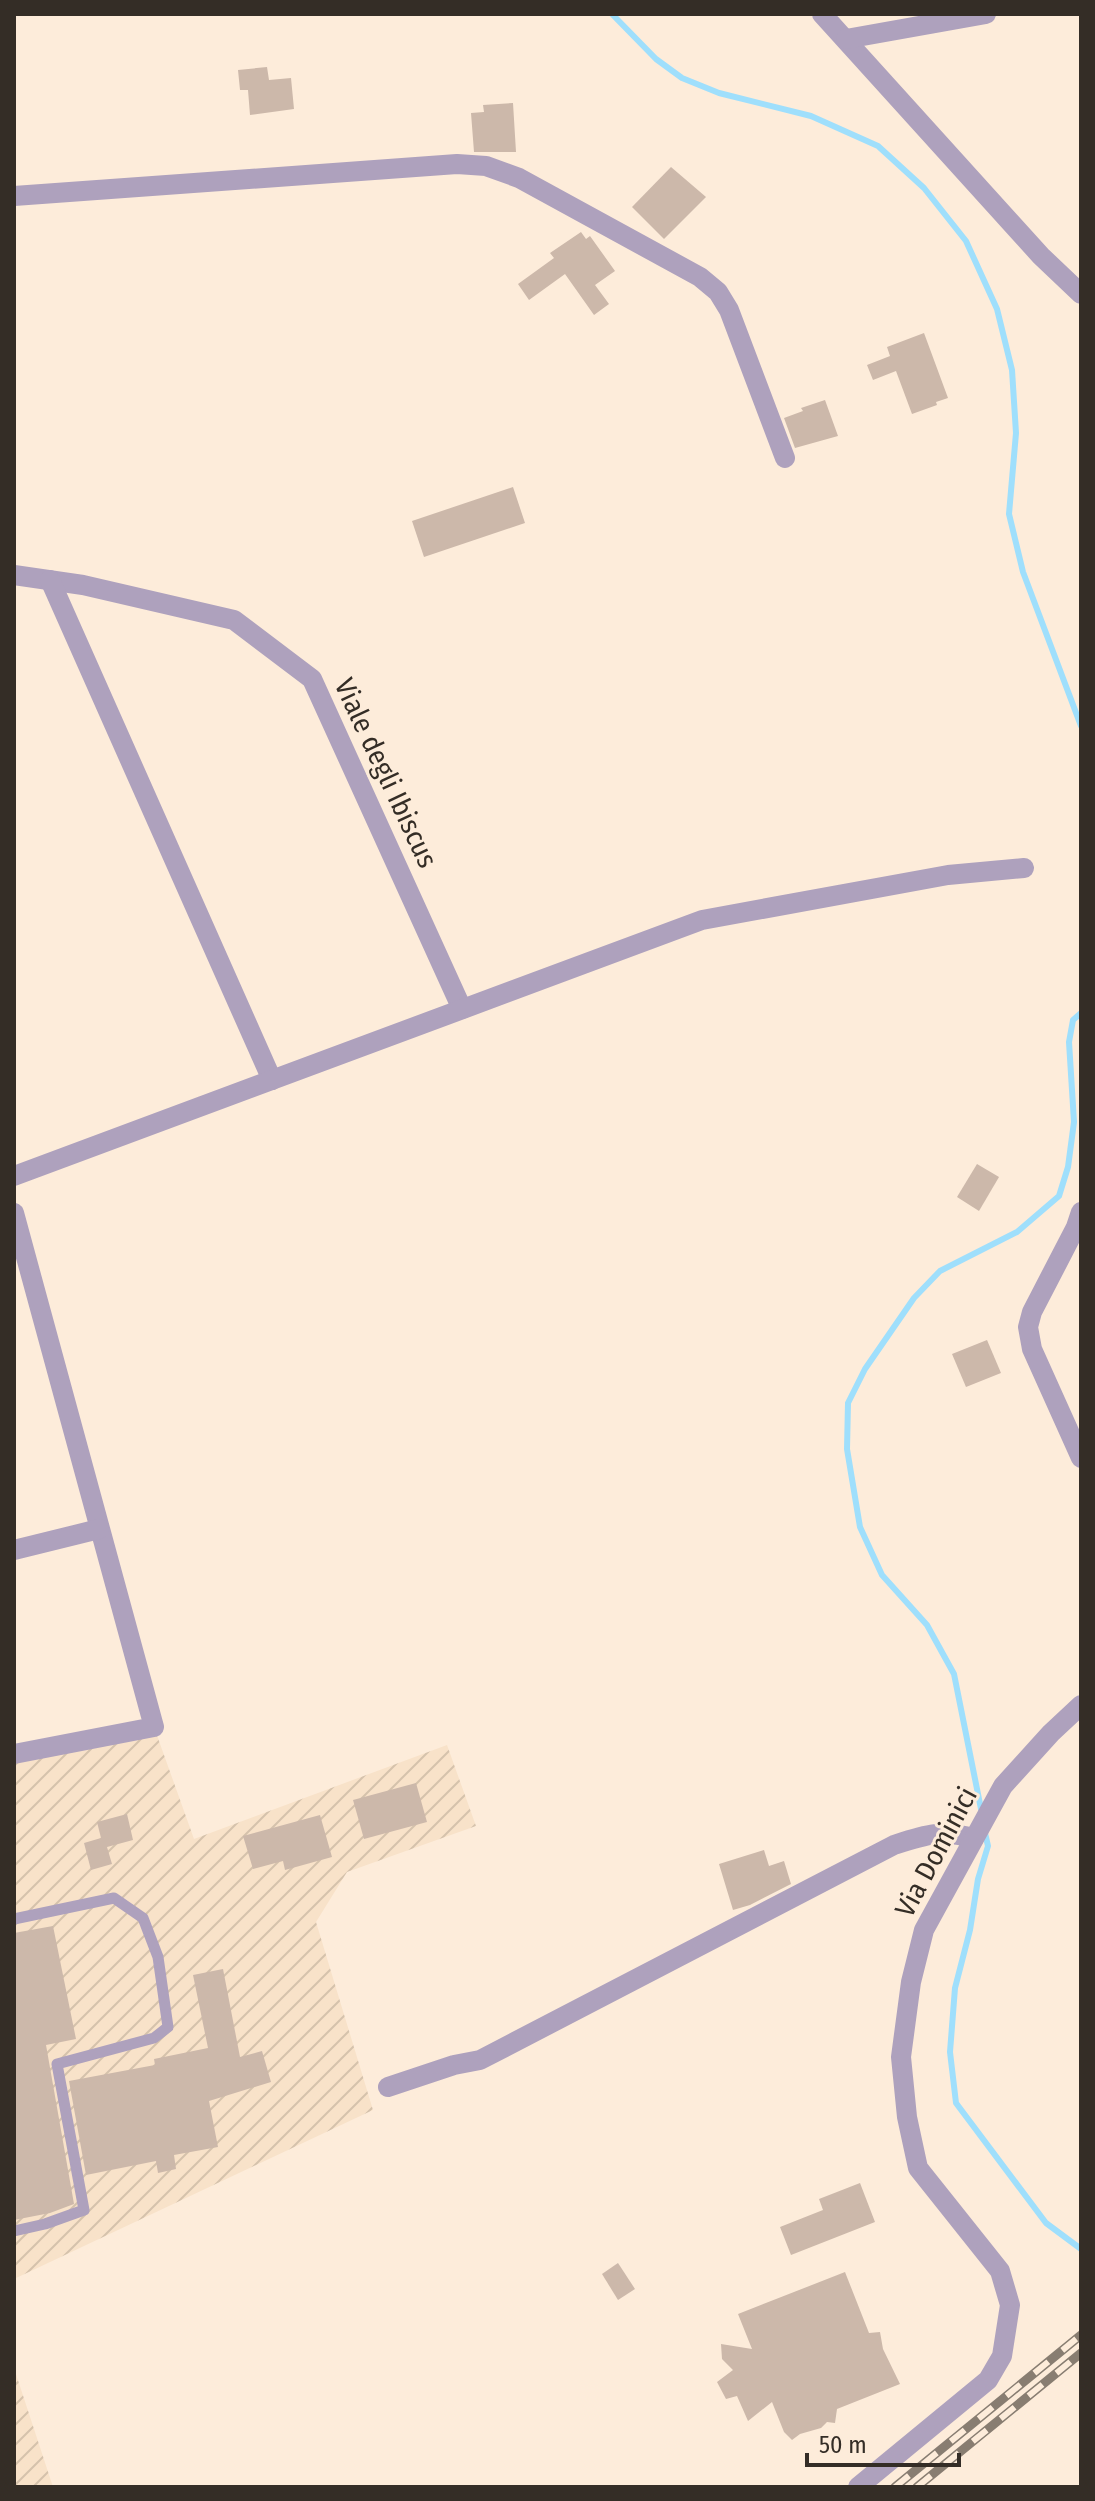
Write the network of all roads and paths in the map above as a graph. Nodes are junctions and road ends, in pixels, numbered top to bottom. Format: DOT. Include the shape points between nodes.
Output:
graph roads {
  1 [pos="822,14"];
  2 [pos="986,14"];
  3 [pos="846,39"];
  4 [pos="14,196"];
  5 [pos="1081,294"];
  6 [pos="785,458"];
  7 [pos="14,575"];
  8 [pos="50,580"];
  9 [pos="1024,868"];
  10 [pos="462,1009"];
  11 [pos="272,1080"];
  12 [pos="14,1176"];
  13 [pos="1081,1212"];
  14 [pos="14,1213"];
  15 [pos="1081,1458"];
  16 [pos="99,1529"];
  17 [pos="14,1550"];
  18 [pos="1081,1705"];
  19 [pos="14,1754"];
  20 [pos="976,1835"];
  21 [pos="14,1919"];
  22 [pos="388,2087"];
  23 [pos="14,2231"];
  24 [pos="858,2487"];
  1 -- 3 [label="street"];
  2 -- 3 [label="street"];
  3 -- 5 [label="street"];
  4 -- 6 [label="street" via="486,166 519,178 700,277 718,292"];
  7 -- 8 [label="street, Viale degli Ibiscus"];
  8 -- 10 [label="street, Viale degli Ibiscus" via="234,620 312,679"];
  8 -- 11 [label="street"];
  9 -- 10 [label="street" via="948,875 702,920"];
  10 -- 11 [label="street"];
  11 -- 12 [label="street"];
  13 -- 15 [label="street" via="1028,1327 1032,1349"];
  14 -- 16 [label="street"];
  16 -- 17 [label="street"];
  16 -- 19 [label="street" via="154,1727"];
  18 -- 20 [label="street, Via Dominici" via="1003,1786"];
  20 -- 22 [label="street" via="927,1834 894,1845 480,2060"];
  20 -- 24 [label="street, Via Dominici" via="924,1930 901,2057 918,2168 1000,2271 1010,2305 1008,2329 1002,2356 988,2380"];
  21 -- 23 [label="lane" via="114,1898 143,1918 158,1957 168,2027 154,2038 57,2064 84,2210"];
}
